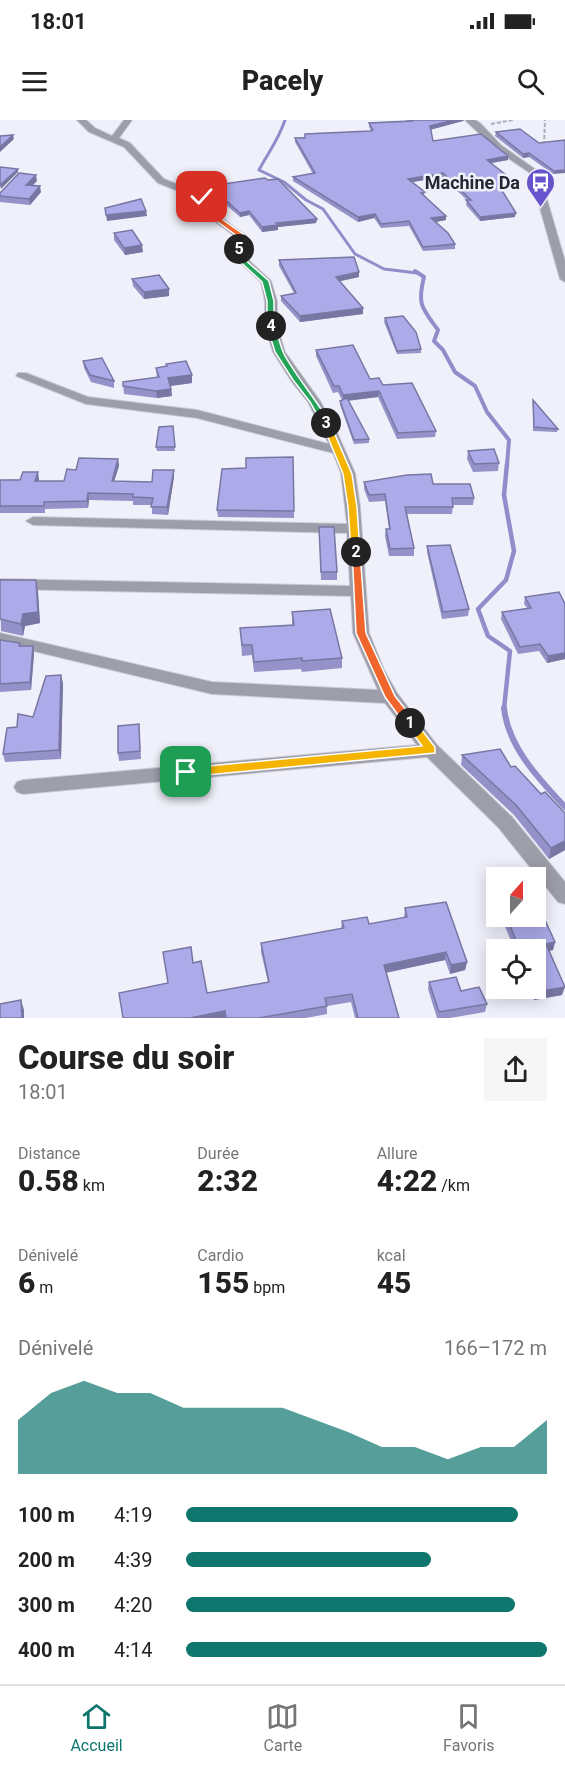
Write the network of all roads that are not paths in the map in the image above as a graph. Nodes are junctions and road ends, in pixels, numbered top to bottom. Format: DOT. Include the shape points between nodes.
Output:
graph roads {
  1 [pos="81,120"];
  2 [pos="128,120"];
  3 [pos="469,120"];
  4 [pos="114,139"];
  5 [pos="565,279"];
  6 [pos="22,376"];
  7 [pos="338,450"];
  8 [pos="33,520"];
  9 [pos="354,529"];
  10 [pos="0,584"];
  11 [pos="358,591"];
  12 [pos="0,638"];
  13 [pos="390,697"];
  14 [pos="431,750"];
  15 [pos="23,787"];
  16 [pos="565,896"];
  1 -- 4 [label="street" via="92,130"];
  2 -- 4 [label="street"];
  3 -- 5 [label="street" via="534,172"];
  4 -- 7 [label="street" via="132,149 160,181 202,197 209,213 241,236 238,256 266,281 271,326 279,352 314,401"];
  6 -- 7 [label="street" via="86,400 197,414"];
  7 -- 9 [label="street" via="348,474"];
  8 -- 9 [label="street"];
  9 -- 11 [label="street"];
  10 -- 11 [label="street"];
  11 -- 13 [label="street" via="361,633"];
  12 -- 13 [label="street" via="212,688"];
  13 -- 14 [label="street"];
  14 -- 15 [label="street"];
  14 -- 16 [label="street" via="506,822"];
}
